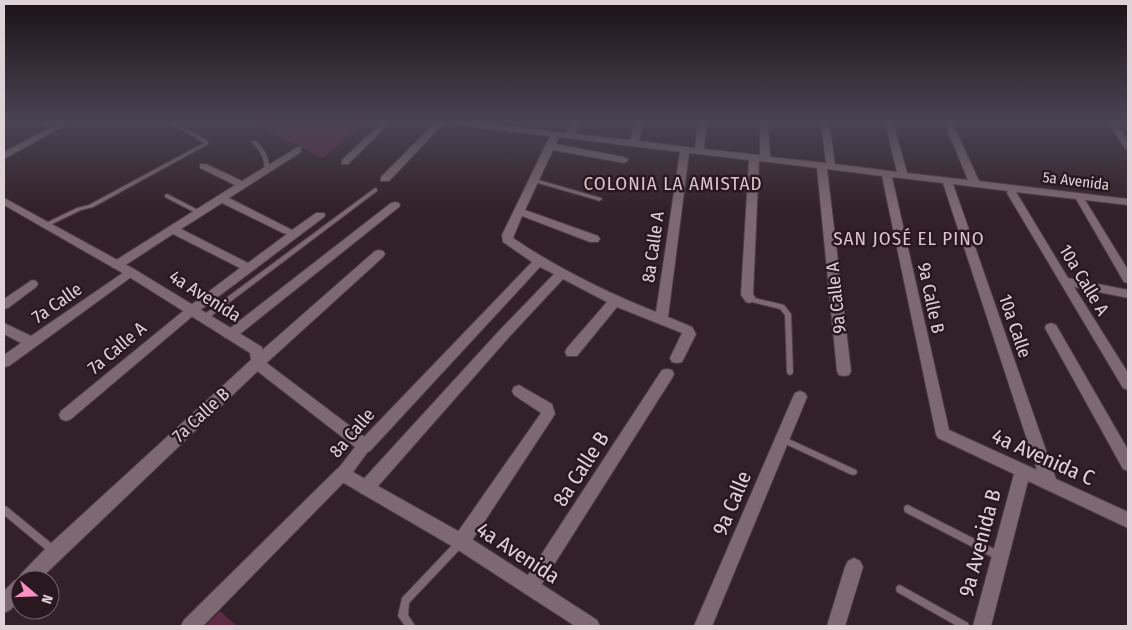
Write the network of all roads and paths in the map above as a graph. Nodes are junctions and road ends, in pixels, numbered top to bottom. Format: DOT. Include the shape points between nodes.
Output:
graph roads {
  1 [pos="192,151"];
  2 [pos="264,151"];
  3 [pos="296,151"];
  4 [pos="356,151"];
  5 [pos="412,151"];
  6 [pos="546,151"];
  7 [pos="578,151"];
  8 [pos="685,151"];
  9 [pos="702,151"];
  10 [pos="760,151"];
  11 [pos="826,151"];
  12 [pos="897,151"];
  13 [pos="961,151"];
  14 [pos="759,158"];
  15 [pos="624,160"];
  16 [pos="345,162"];
  17 [pos="203,166"];
  18 [pos="826,166"];
  19 [pos="266,170"];
  20 [pos="886,174"];
  21 [pos="903,176"];
  22 [pos="385,179"];
  23 [pos="533,180"];
  24 [pos="947,181"];
  25 [pos="975,184"];
  26 [pos="243,185"];
  27 [pos="375,190"];
  28 [pos="1012,192"];
  29 [pos="166,196"];
  30 [pos="222,199"];
  31 [pos="598,199"];
  32 [pos="1080,200"];
  33 [pos="1128,202"];
  34 [pos="6,205"];
  35 [pos="395,205"];
  36 [pos="518,211"];
  37 [pos="200,213"];
  38 [pos="320,215"];
  39 [pos="46,225"];
  40 [pos="173,230"];
  41 [pos="287,230"];
  42 [pos="594,239"];
  43 [pos="379,254"];
  44 [pos="539,261"];
  45 [pos="117,265"];
  46 [pos="249,268"];
  47 [pos="130,272"];
  48 [pos="562,273"];
  49 [pos="1128,279"];
  50 [pos="1064,282"];
  51 [pos="32,284"];
  52 [pos="1128,294"];
  53 [pos="750,299"];
  54 [pos="615,301"];
  55 [pos="4,305"];
  56 [pos="191,311"];
  57 [pos="204,318"];
  58 [pos="661,320"];
  59 [pos="4,328"];
  60 [pos="1052,328"];
  61 [pos="230,335"];
  62 [pos="31,342"];
  63 [pos="572,352"];
  64 [pos="677,358"];
  65 [pos="4,362"];
  66 [pos="257,363"];
  67 [pos="844,371"];
  68 [pos="790,372"];
  69 [pos="667,374"];
  70 [pos="1128,384"];
  71 [pos="519,391"];
  72 [pos="800,397"];
  73 [pos="66,415"];
  74 [pos="942,431"];
  75 [pos="782,440"];
  76 [pos="365,446"];
  77 [pos="1128,464"];
  78 [pos="853,472"];
  79 [pos="1022,472"];
  80 [pos="342,474"];
  81 [pos="1049,482"];
  82 [pos="366,488"];
  83 [pos="908,509"];
  84 [pos="4,510"];
  85 [pos="1128,520"];
  86 [pos="460,542"];
  87 [pos="55,551"];
  88 [pos="1000,556"];
  89 [pos="854,567"];
  90 [pos="37,570"];
  91 [pos="530,587"];
  92 [pos="900,589"];
  93 [pos="190,626"];
  94 [pos="410,626"];
  95 [pos="591,626"];
  96 [pos="703,626"];
  97 [pos="836,626"];
  98 [pos="965,626"];
  99 [pos="982,626"];
  1 -- 39 [label="lane" via="91,206"];
  2 -- 19 [label="lane"];
  3 -- 19 [label="street"];
  4 -- 16 [label="street"];
  5 -- 22 [label="street"];
  6 -- 23 [label="street"];
  7 -- 15 [label="street"];
  8 -- 58 [label="street, 8a Calle A"];
  9 -- 14 [label="street, 5a Avenida"];
  10 -- 14 [label="street"];
  11 -- 18 [label="street, 9a Calle A"];
  12 -- 21 [label="street"];
  13 -- 25 [label="street"];
  14 -- 18 [label="street, 5a Avenida"];
  14 -- 53 [label="street" via="747,295"];
  17 -- 26 [label="street"];
  18 -- 20 [label="street, 5a Avenida"];
  18 -- 67 [label="street, 9a Calle A"];
  19 -- 26 [label="street"];
  20 -- 21 [label="street, 5a Avenida"];
  20 -- 74 [label="street, 9a Calle B"];
  21 -- 24 [label="street, 5a Avenida"];
  23 -- 31 [label="lane"];
  23 -- 36 [label="street"];
  24 -- 25 [label="street, 5a Avenida"];
  24 -- 81 [label="street, 10a Calle"];
  25 -- 33 [label="street, 5a Avenida"];
  26 -- 30 [label="street"];
  27 -- 57 [label="lane"];
  28 -- 50 [label="street, 10a Calle A"];
  29 -- 37 [label="lane"];
  30 -- 37 [label="street"];
  30 -- 41 [label="street"];
  32 -- 49 [label="street"];
  34 -- 39 [label="street, 4a Avenida"];
  35 -- 61 [label="street"];
  36 -- 42 [label="street"];
  36 -- 44 [label="street" via="507,239"];
  37 -- 40 [label="street"];
  38 -- 46 [label="street, 7a Calle A"];
  39 -- 45 [label="street, 4a Avenida"];
  40 -- 45 [label="street"];
  40 -- 46 [label="street"];
  43 -- 66 [label="street, 7a Calle B"];
  44 -- 48 [label="street"];
  44 -- 76 [label="street, 8a Calle"];
  45 -- 47 [label="street, 4a Avenida"];
  46 -- 56 [label="street, 7a Calle A"];
  47 -- 56 [label="street, 4a Avenida"];
  47 -- 62 [label="street, 7a Calle"];
  48 -- 54 [label="street"];
  48 -- 82 [label="street"];
  50 -- 52 [label="street"];
  50 -- 70 [label="street, 10a Calle A"];
  51 -- 55 [label="street"];
  53 -- 68 [label="lane" via="782,306 786,310"];
  54 -- 58 [label="street"];
  54 -- 63 [label="street"];
  56 -- 57 [label="street, 4a Avenida"];
  56 -- 73 [label="street, 7a Calle A"];
  57 -- 61 [label="street, 4a Avenida"];
  58 -- 64 [label="street" via="690,334"];
  59 -- 62 [label="street"];
  60 -- 77 [label="street"];
  61 -- 66 [label="street, 4a Avenida" via="257,351"];
  62 -- 65 [label="street, 7a Calle"];
  66 -- 76 [label="street, 4a Avenida"];
  66 -- 87 [label="street, 7a Calle B"];
  69 -- 91 [label="street, 8a Calle B"];
  71 -- 86 [label="street" via="547,408 548,414"];
  72 -- 75 [label="street, 9a Calle"];
  74 -- 79 [label="street, 4a Avenida C" via="946,436"];
  75 -- 78 [label="lane"];
  75 -- 96 [label="street, 9a Calle"];
  76 -- 80 [label="street, 8a Calle"];
  79 -- 81 [label="street, 4a Avenida C"];
  79 -- 88 [label="street, 9a Avenida B"];
  80 -- 82 [label="street, 4a Avenida"];
  80 -- 93 [label="street, 8a Calle"];
  81 -- 85 [label="street, 4a Avenida C"];
  82 -- 86 [label="street, 4a Avenida"];
  83 -- 88 [label="lane"];
  84 -- 87 [label="lane"];
  86 -- 91 [label="street, 4a Avenida"];
  86 -- 94 [label="lane" via="405,601 403,616"];
  87 -- 90 [label="street, 7a Calle B"];
  88 -- 99 [label="street, 9a Avenida B"];
  89 -- 97 [label="street"];
  91 -- 95 [label="street, 4a Avenida"];
  92 -- 98 [label="lane"];
}
